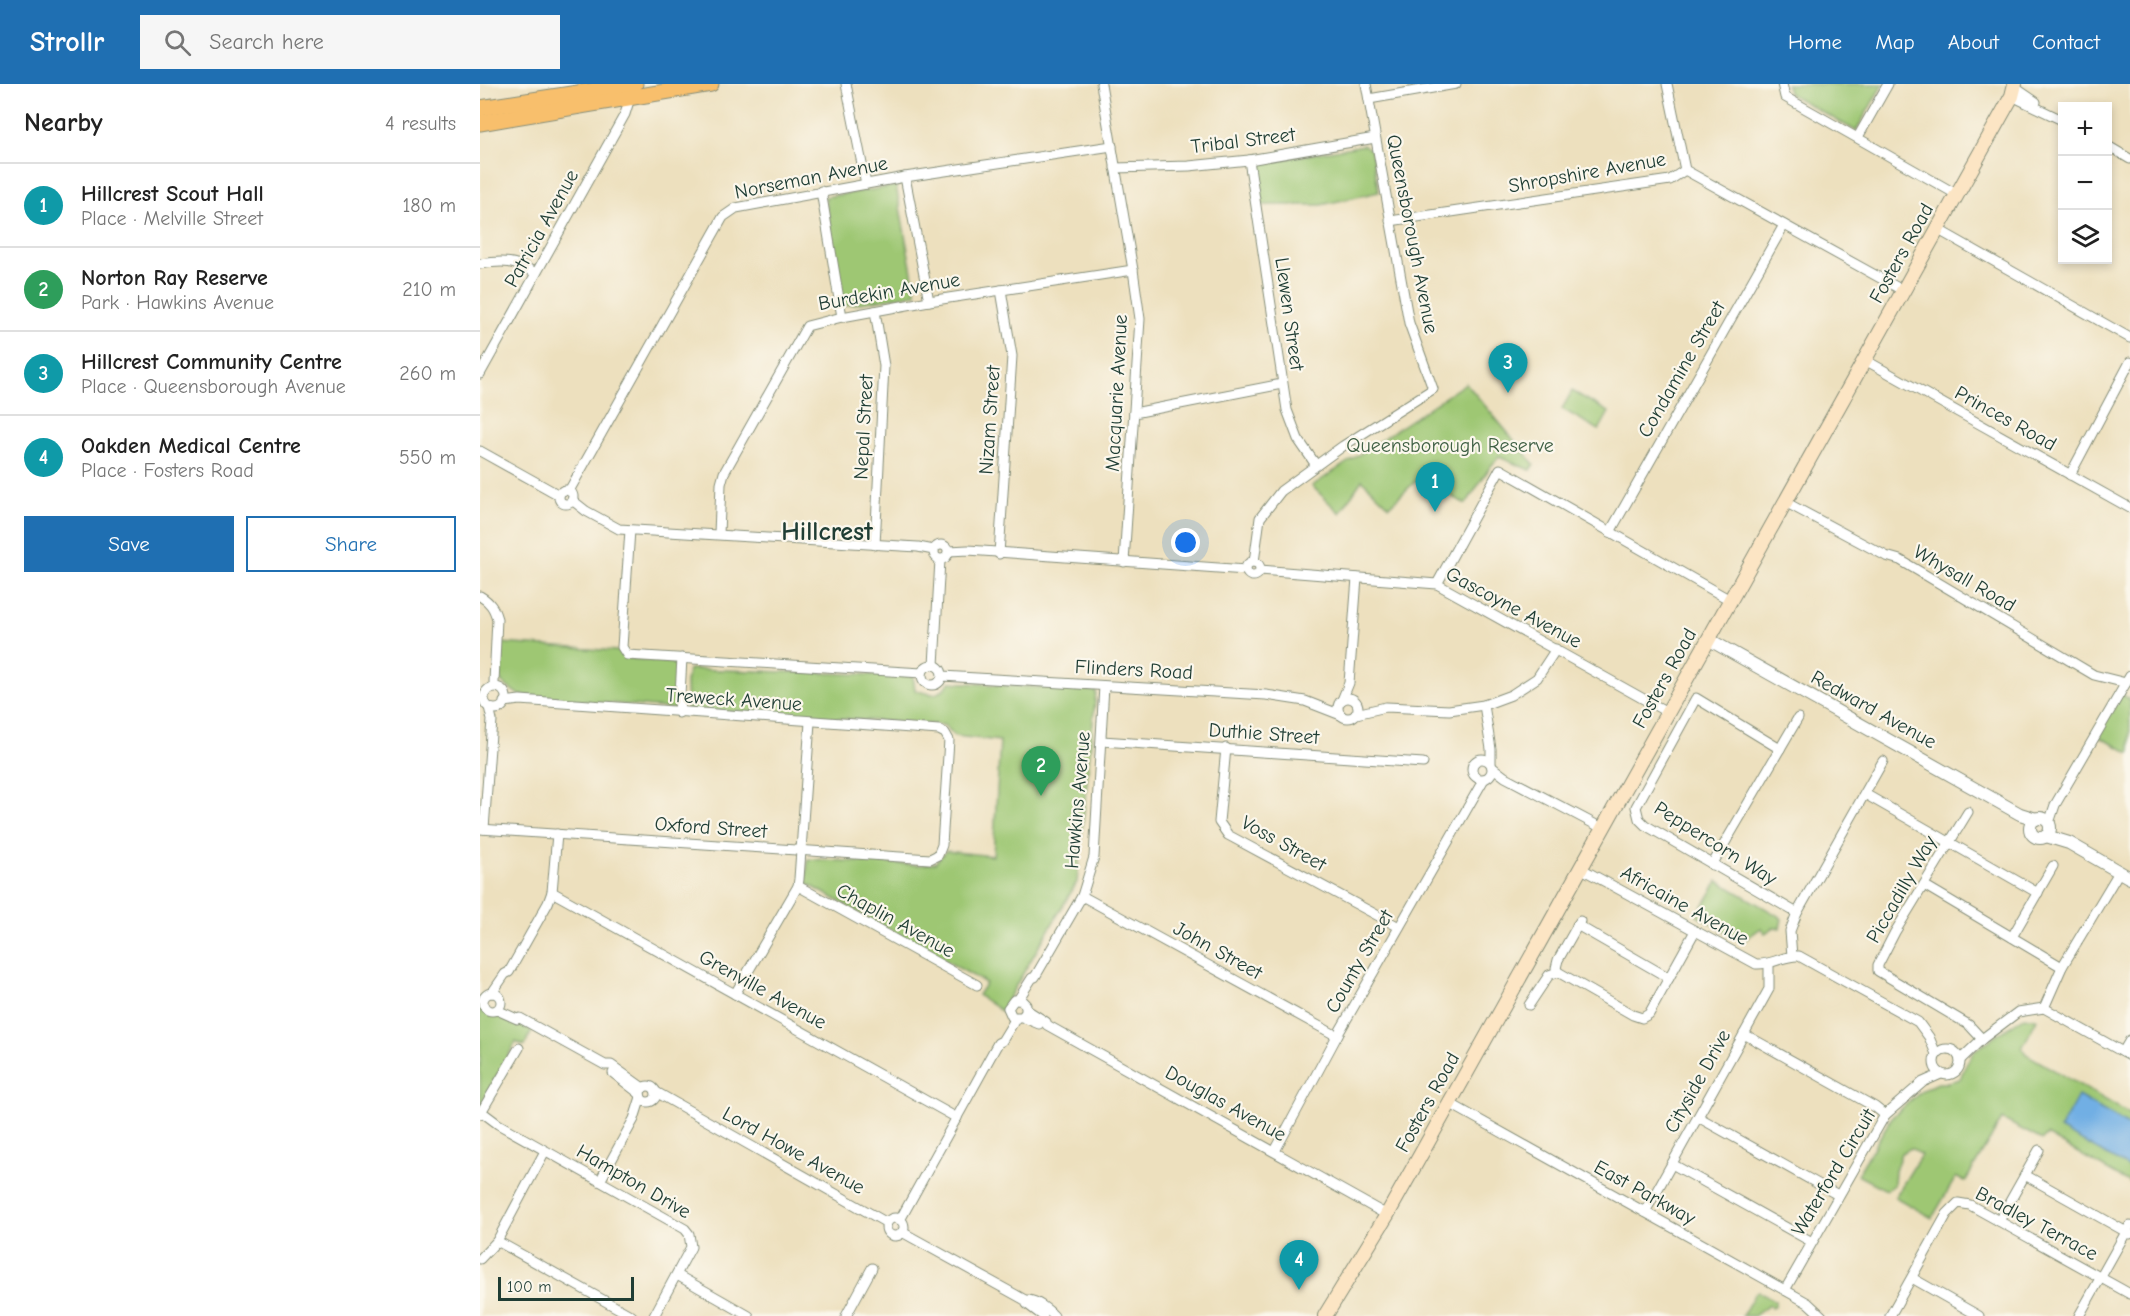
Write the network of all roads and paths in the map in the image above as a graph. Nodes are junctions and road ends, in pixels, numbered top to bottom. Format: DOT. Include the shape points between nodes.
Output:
graph roads {
  1 [pos="711,84"];
  2 [pos="846,84"];
  3 [pos="1101,84"];
  4 [pos="1366,84"];
  5 [pos="1456,84"];
  6 [pos="1667,84"];
  7 [pos="1782,84"];
  8 [pos="1888,84"];
  9 [pos="631,89"];
  10 [pos="2014,89"];
  11 [pos="1369,99"];
  12 [pos="480,108"];
  13 [pos="2058,118"];
  14 [pos="480,123"];
  15 [pos="1858,137"];
  16 [pos="1375,138"];
  17 [pos="1112,146"];
  18 [pos="2112,148"];
  19 [pos="2130,159"];
  20 [pos="1249,160"];
  21 [pos="1115,168"];
  22 [pos="1685,170"];
  23 [pos="905,177"];
  24 [pos="866,184"];
  25 [pos="821,191"];
  26 [pos="1956,194"];
  27 [pos="1390,221"];
  28 [pos="1784,225"];
  29 [pos="1937,229"];
  30 [pos="480,264"];
  31 [pos="1133,270"];
  32 [pos="536,273"];
  33 [pos="1001,290"];
  34 [pos="1902,290"];
  35 [pos="929,300"];
  36 [pos="875,311"];
  37 [pos="842,316"];
  38 [pos="2130,338"];
  39 [pos="1864,360"];
  40 [pos="2130,362"];
  41 [pos="480,374"];
  42 [pos="1282,384"];
  43 [pos="1134,413"];
  44 [pos="480,452"];
  45 [pos="1316,465"];
  46 [pos="2070,475"];
  47 [pos="571,496"];
  48 [pos="1785,502"];
  49 [pos="2130,508"];
  50 [pos="630,530"];
  51 [pos="1610,532"];
  52 [pos="719,534"];
  53 [pos="875,545"];
  54 [pos="934,550"];
  55 [pos="949,551"];
  56 [pos="999,554"];
  57 [pos="940,560"];
  58 [pos="1124,562"];
  59 [pos="1257,566"];
  60 [pos="1357,578"];
  61 [pos="1437,584"];
  62 [pos="480,596"];
  63 [pos="1730,600"];
  64 [pos="1708,639"];
  65 [pos="1556,649"];
  66 [pos="682,658"];
  67 [pos="934,665"];
  68 [pos="922,673"];
  69 [pos="942,676"];
  70 [pos="2128,680"];
  71 [pos="494,682"];
  72 [pos="1349,683"];
  73 [pos="1104,686"];
  74 [pos="2120,694"];
  75 [pos="2130,699"];
  76 [pos="491,701"];
  77 [pos="1354,701"];
  78 [pos="1341,702"];
  79 [pos="1484,705"];
  80 [pos="1322,707"];
  81 [pos="1379,708"];
  82 [pos="1667,712"];
  83 [pos="679,713"];
  84 [pos="1356,714"];
  85 [pos="1341,715"];
  86 [pos="1798,718"];
  87 [pos="810,722"];
  88 [pos="1102,741"];
  89 [pos="1226,748"];
  90 [pos="1491,749"];
  91 [pos="1780,749"];
  92 [pos="1479,759"];
  93 [pos="1884,761"];
  94 [pos="1423,763"];
  95 [pos="1486,772"];
  96 [pos="1865,794"];
  97 [pos="1968,812"];
  98 [pos="2042,825"];
  99 [pos="1602,828"];
  100 [pos="482,829"];
  101 [pos="557,834"];
  102 [pos="1949,842"];
  103 [pos="802,851"];
  104 [pos="938,855"];
  105 [pos="1712,866"];
  106 [pos="2053,866"];
  107 [pos="1580,868"];
  108 [pos="2125,875"];
  109 [pos="1924,885"];
  110 [pos="798,886"];
  111 [pos="552,892"];
  112 [pos="2038,893"];
  113 [pos="1082,896"];
  114 [pos="1797,913"];
  115 [pos="1399,927"];
  116 [pos="1695,932"];
  117 [pos="2012,937"];
  118 [pos="1792,956"];
  119 [pos="1768,965"];
  120 [pos="2062,968"];
  121 [pos="1558,972"];
  122 [pos="1670,978"];
  123 [pos="977,985"];
  124 [pos="735,994"];
  125 [pos="490,999"];
  126 [pos="1529,1005"];
  127 [pos="2044,1008"];
  128 [pos="1019,1010"];
  129 [pos="1744,1034"];
  130 [pos="1337,1036"];
  131 [pos="1929,1037"];
  132 [pos="1983,1039"];
  133 [pos="2130,1040"];
  134 [pos="519,1048"];
  135 [pos="1950,1049"];
  136 [pos="1970,1049"];
  137 [pos="2126,1054"];
  138 [pos="1935,1058"];
  139 [pos="1960,1060"];
  140 [pos="1941,1074"];
  141 [pos="1923,1082"];
  142 [pos="647,1095"];
  143 [pos="1449,1103"];
  144 [pos="481,1113"];
  145 [pos="1885,1115"];
  146 [pos="1698,1117"];
  147 [pos="957,1118"];
  148 [pos="1275,1150"];
  149 [pos="2039,1150"];
  150 [pos="545,1151"];
  151 [pos="1672,1164"];
  152 [pos="2025,1175"];
  153 [pos="600,1181"];
  154 [pos="1838,1196"];
  155 [pos="1645,1212"];
  156 [pos="1387,1215"];
  157 [pos="900,1220"];
  158 [pos="1999,1221"];
  159 [pos="887,1223"];
  160 [pos="2129,1230"];
  161 [pos="902,1232"];
  162 [pos="497,1241"];
  163 [pos="1812,1242"];
  164 [pos="480,1259"];
  165 [pos="872,1268"];
  166 [pos="677,1275"];
  167 [pos="1912,1278"];
  168 [pos="2101,1278"];
  169 [pos="1785,1290"];
  170 [pos="2130,1294"];
  171 [pos="1025,1300"];
  172 [pos="632,1316"];
  173 [pos="654,1316"];
  174 [pos="749,1316"];
  175 [pos="846,1316"];
  176 [pos="1043,1316"];
  177 [pos="1054,1316"];
  178 [pos="1327,1316"];
  179 [pos="1822,1316"];
  180 [pos="1890,1316"];
  181 [pos="1979,1316"];
  182 [pos="2079,1316"];
  1 -- 9 [label="highway"];
  2 -- 24 [label="street"];
  3 -- 17 [label="street, Macquarie Avenue"];
  4 -- 11 [label="street, Queensborough Avenue"];
  5 -- 11 [label="street"];
  6 -- 22 [label="street"];
  7 -- 15 [label="street" via="1785,97"];
  8 -- 15 [label="street"];
  9 -- 12 [label="highway"];
  9 -- 14 [label="highway"];
  9 -- 32 [label="street, Patricia Avenue" via="625,114"];
  10 -- 13 [label="street"];
  10 -- 26 [label="main road, Fosters Road"];
  11 -- 16 [label="street, Queensborough Avenue"];
  15 -- 26 [label="street"];
  16 -- 20 [label="street, Tribal Street"];
  16 -- 27 [label="street, Queensborough Avenue"];
  17 -- 21 [label="street, Macquarie Avenue"];
  17 -- 23 [label="street, Norseman Avenue"];
  18 -- 19 [label="street"];
  20 -- 21 [label="street, Tribal Street"];
  20 -- 42 [label="street, Llewen Street"];
  21 -- 31 [label="street, Macquarie Avenue"];
  22 -- 27 [label="street, Shropshire Avenue" via="1670,180"];
  22 -- 28 [label="street, Shropshire Avenue"];
  23 -- 24 [label="street, Norseman Avenue"];
  23 -- 35 [label="street"];
  24 -- 25 [label="street, Norseman Avenue"];
  25 -- 37 [label="street"];
  25 -- 47 [label="street, Norseman Avenue" via="736,208 723,217"];
  26 -- 29 [label="main road, Fosters Road"];
  27 -- 45 [label="street, Queensborough Avenue" via="1409,323 1433,389"];
  28 -- 34 [label="street, Shropshire Avenue"];
  28 -- 51 [label="street, Condamine Street"];
  29 -- 34 [label="main road, Fosters Road"];
  29 -- 38 [label="street"];
  30 -- 32 [label="street" via="512,261"];
  31 -- 33 [label="street, Burdekin Avenue"];
  31 -- 43 [label="street, Macquarie Avenue" via="1140,319"];
  32 -- 41 [label="street, Patricia Avenue"];
  33 -- 35 [label="street, Burdekin Avenue"];
  33 -- 56 [label="street, Nizam Street" via="1011,356"];
  34 -- 39 [label="main road, Fosters Road"];
  35 -- 36 [label="street, Burdekin Avenue"];
  36 -- 37 [label="street, Burdekin Avenue"];
  36 -- 53 [label="street, Nepal Street" via="884,366"];
  37 -- 52 [label="street, Burdekin Avenue" via="807,326 724,473"];
  39 -- 46 [label="street, Princes Road"];
  39 -- 48 [label="main road, Fosters Road"];
  40 -- 46 [label="street"];
  42 -- 43 [label="street"];
  42 -- 45 [label="street, Llewen Street" via="1298,439"];
  43 -- 58 [label="street, Macquarie Avenue"];
  44 -- 47 [label="street" via="559,495 562,491"];
  45 -- 59 [label="street" via="1281,491 1260,518"];
  46 -- 49 [label="street, Princes Road"];
  47 -- 50 [label="street" via="586,511 619,529"];
  48 -- 63 [label="main road, Fosters Road"];
  48 -- 70 [label="street, Whysall Road" via="1900,560 2094,675"];
  50 -- 52 [label="street"];
  50 -- 66 [label="street" via="622,647 627,654"];
  51 -- 61 [label="street" via="1500,469"];
  51 -- 63 [label="street"];
  52 -- 53 [label="street"];
  53 -- 54 [label="street"];
  54 -- 55 [label="street" via="942,544"];
  54 -- 57 [label="street"];
  55 -- 56 [label="street"];
  55 -- 57 [label="street"];
  56 -- 58 [label="street"];
  57 -- 67 [label="street"];
  58 -- 59 [label="street" via="1246,570 1247,565"];
  59 -- 60 [label="street, Gascoyne Avenue"];
  60 -- 61 [label="street, Gascoyne Avenue"];
  60 -- 72 [label="street"];
  61 -- 65 [label="street, Gascoyne Avenue"];
  62 -- 71 [label="street" via="495,610 497,619"];
  63 -- 64 [label="main road, Fosters Road"];
  64 -- 82 [label="main road, Fosters Road"];
  64 -- 98 [label="street, Redward Avenue"];
  65 -- 79 [label="street" via="1537,678 1511,695"];
  65 -- 82 [label="street, Gascoyne Avenue"];
  66 -- 68 [label="street"];
  66 -- 83 [label="street"];
  67 -- 68 [label="street"];
  67 -- 69 [label="street"];
  68 -- 69 [label="street" via="929,684 938,682"];
  69 -- 73 [label="street, Flinders Road"];
  70 -- 74 [label="street"];
  72 -- 77 [label="street"];
  72 -- 78 [label="street"];
  73 -- 80 [label="street, Flinders Road" via="1266,695"];
  73 -- 88 [label="street, Hawkins Avenue"];
  74 -- 75 [label="street"];
  74 -- 98 [label="street"];
  76 -- 83 [label="street, Treweck Avenue"];
  76 -- 100 [label="street"];
  77 -- 78 [label="street"];
  77 -- 81 [label="street"];
  77 -- 84 [label="street"];
  78 -- 80 [label="street, Flinders Road"];
  78 -- 85 [label="street"];
  79 -- 81 [label="street" via="1449,710"];
  79 -- 90 [label="street"];
  80 -- 85 [label="street, Flinders Road"];
  81 -- 84 [label="street"];
  82 -- 99 [label="main road, Fosters Road"];
  83 -- 87 [label="street, Treweck Avenue"];
  84 -- 85 [label="street" via="1348,718"];
  86 -- 91 [label="street"];
  87 -- 103 [label="street"];
  87 -- 104 [label="street, Treweck Avenue" via="945,733 949,740 942,846"];
  88 -- 89 [label="street, Duthie Street"];
  88 -- 113 [label="street, Hawkins Avenue" via="1094,857"];
  89 -- 94 [label="street, Duthie Street"];
  89 -- 115 [label="street, Voss Street" via="1219,822 1228,835"];
  90 -- 92 [label="street"];
  90 -- 95 [label="street"];
  91 -- 105 [label="street"];
  91 -- 105 [label="street, Peppercorn Way" via="1696,698 1636,807 1645,825"];
  92 -- 95 [label="street" via="1485,760"];
  92 -- 95 [label="street" via="1472,768"];
  93 -- 96 [label="street"];
  95 -- 99 [label="street" via="1505,777"];
  95 -- 115 [label="street, County Street"];
  96 -- 102 [label="street"];
  96 -- 114 [label="street"];
  97 -- 102 [label="street, Piccadilly Way"];
  98 -- 108 [label="street, Redward Avenue"];
  99 -- 107 [label="main road, Fosters Road"];
  100 -- 101 [label="street, Oxford Street"];
  101 -- 103 [label="street, Oxford Street"];
  101 -- 111 [label="street"];
  102 -- 109 [label="street, Piccadilly Way"];
  102 -- 112 [label="street"];
  103 -- 104 [label="street, Oxford Street" via="930,859"];
  103 -- 110 [label="street"];
  105 -- 114 [label="street, Peppercorn Way"];
  106 -- 112 [label="street"];
  107 -- 116 [label="street, Africaine Avenue"];
  107 -- 143 [label="main road, Fosters Road"];
  108 -- 120 [label="street"];
  109 -- 117 [label="street"];
  109 -- 132 [label="street, Piccadilly Way" via="1885,951 1878,971 1969,1024"];
  110 -- 123 [label="street, Chaplin Avenue"];
  110 -- 124 [label="street"];
  111 -- 124 [label="street, Grenville Avenue"];
  111 -- 125 [label="street"];
  112 -- 117 [label="street"];
  113 -- 128 [label="street, Hawkins Avenue" via="1032,978"];
  113 -- 130 [label="street, John Street"];
  114 -- 118 [label="street" via="1791,931"];
  115 -- 130 [label="street, County Street"];
  116 -- 119 [label="street, Africaine Avenue" via="1739,957"];
  116 -- 122 [label="street"];
  117 -- 120 [label="street"];
  118 -- 119 [label="street"];
  118 -- 131 [label="street" via="1799,956 1918,1022"];
  119 -- 129 [label="street, Cityside Drive" via="1769,989"];
  120 -- 127 [label="street"];
  121 -- 122 [label="street" via="1642,1018 1649,1014"];
  121 -- 122 [label="street" via="1558,960 1579,923"];
  121 -- 126 [label="street" via="1543,981"];
  124 -- 147 [label="street, Grenville Avenue"];
  125 -- 142 [label="street, Lord Howe Avenue" via="605,1065"];
  127 -- 132 [label="street" via="2018,1012"];
  127 -- 137 [label="street"];
  128 -- 147 [label="street, Hawkins Avenue"];
  128 -- 148 [label="street, Douglas Avenue"];
  129 -- 145 [label="street"];
  129 -- 146 [label="street, Cityside Drive"];
  130 -- 148 [label="street, County Street"];
  131 -- 135 [label="street"];
  131 -- 138 [label="street"];
  132 -- 136 [label="street"];
  133 -- 137 [label="street"];
  134 -- 144 [label="street"];
  135 -- 136 [label="street"];
  135 -- 138 [label="street" via="1940,1050"];
  135 -- 139 [label="street"];
  136 -- 139 [label="street"];
  138 -- 140 [label="street"];
  138 -- 141 [label="street, Waterford Circuit"];
  139 -- 140 [label="street" via="1951,1075"];
  140 -- 141 [label="street, Waterford Circuit"];
  141 -- 145 [label="street, Waterford Circuit"];
  142 -- 153 [label="street"];
  142 -- 159 [label="street, Lord Howe Avenue" via="682,1108"];
  143 -- 155 [label="street, East Parkway"];
  143 -- 156 [label="main road, Fosters Road"];
  144 -- 150 [label="street, Hampton Drive"];
  145 -- 154 [label="street, Waterford Circuit"];
  146 -- 151 [label="street, Cityside Drive"];
  146 -- 154 [label="street"];
  147 -- 157 [label="street, Hawkins Avenue"];
  148 -- 156 [label="street, Douglas Avenue"];
  149 -- 152 [label="street"];
  150 -- 153 [label="street, Hampton Drive"];
  150 -- 162 [label="street"];
  151 -- 155 [label="street, Cityside Drive"];
  151 -- 163 [label="street"];
  152 -- 158 [label="street"];
  152 -- 160 [label="street"];
  153 -- 166 [label="street, Hampton Drive" via="685,1229 691,1247"];
  154 -- 163 [label="street, Waterford Circuit"];
  155 -- 169 [label="street, East Parkway"];
  156 -- 178 [label="main road, Fosters Road"];
  157 -- 159 [label="street"];
  157 -- 161 [label="street"];
  158 -- 167 [label="street, Bradley Terrace" via="1958,1203 1947,1215"];
  158 -- 168 [label="street, Bradley Terrace"];
  159 -- 161 [label="street" via="886,1229 892,1236"];
  160 -- 168 [label="street"];
  161 -- 171 [label="street"];
  162 -- 164 [label="street"];
  162 -- 172 [label="street"];
  163 -- 169 [label="street, Waterford Circuit"];
  165 -- 175 [label="street"];
  166 -- 173 [label="street, Hampton Drive"];
  166 -- 174 [label="street"];
  167 -- 180 [label="street"];
  167 -- 181 [label="street"];
  168 -- 170 [label="street, Bradley Terrace"];
  168 -- 182 [label="street"];
  169 -- 179 [label="street, East Parkway"];
  171 -- 176 [label="street"];
  171 -- 177 [label="street"];
}
